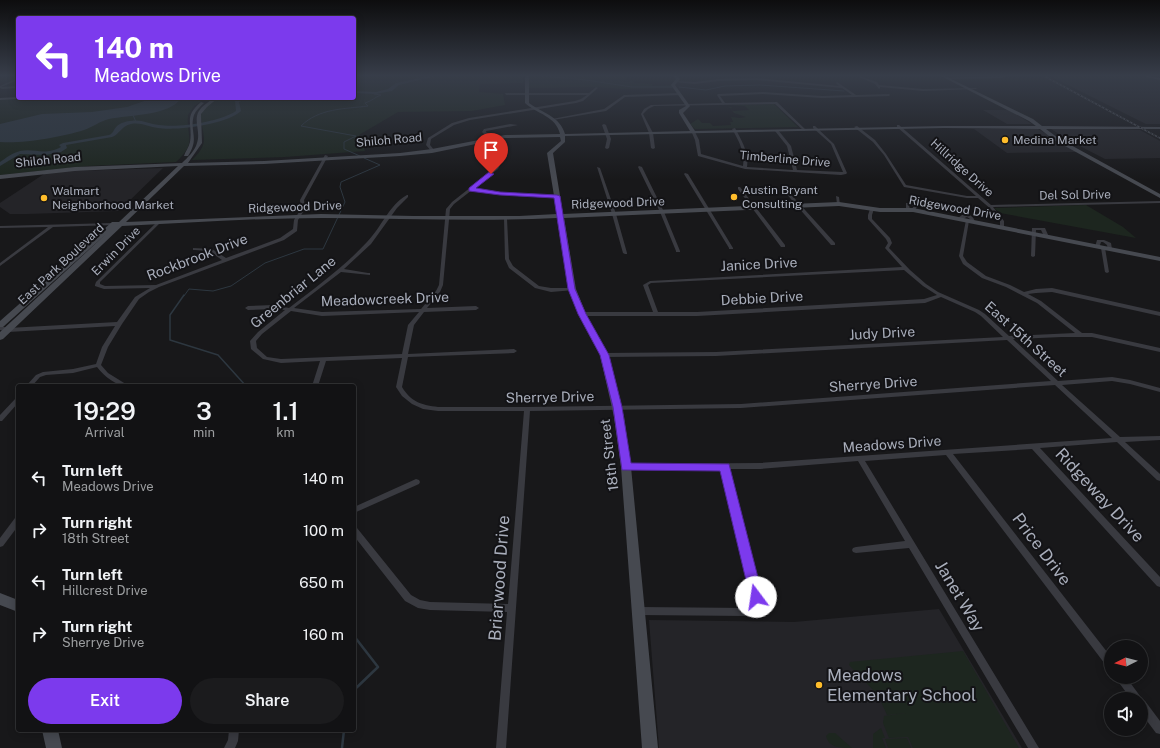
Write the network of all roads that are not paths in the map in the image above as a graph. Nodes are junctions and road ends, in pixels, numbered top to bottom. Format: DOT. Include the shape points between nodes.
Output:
graph roads {
  1 [pos="193,111"];
  2 [pos="200,111"];
  3 [pos="515,111"];
  4 [pos="539,111"];
  5 [pos="600,111"];
  6 [pos="645,111"];
  7 [pos="681,111"];
  8 [pos="784,111"];
  9 [pos="1014,111"];
  10 [pos="1017,111"];
  11 [pos="553,119"];
  12 [pos="516,125"];
  13 [pos="604,125"];
  14 [pos="1042,126"];
  15 [pos="899,127"];
  16 [pos="1160,127"];
  17 [pos="858,128"];
  18 [pos="803,129"];
  19 [pos="816,129"];
  20 [pos="734,130"];
  21 [pos="693,131"];
  22 [pos="777,131"];
  23 [pos="650,132"];
  24 [pos="606,133"];
  25 [pos="563,134"];
  26 [pos="489,137"];
  27 [pos="607,148"];
  28 [pos="653,148"];
  29 [pos="432,149"];
  30 [pos="1084,150"];
  31 [pos="1077,151"];
  32 [pos="326,157"];
  33 [pos="181,163"];
  34 [pos="640,167"];
  35 [pos="598,168"];
  36 [pos="745,168"];
  37 [pos="795,171"];
  38 [pos="1116,172"];
  39 [pos="1124,172"];
  40 [pos="686,174"];
  41 [pos="0,177"];
  42 [pos="739,188"];
  43 [pos="471,189"];
  44 [pos="785,190"];
  45 [pos="1160,191"];
  46 [pos="407,196"];
  47 [pos="557,196"];
  48 [pos="1160,196"];
  49 [pos="837,197"];
  50 [pos="980,197"];
  51 [pos="1160,202"];
  52 [pos="839,204"];
  53 [pos="800,206"];
  54 [pos="990,206"];
  55 [pos="755,208"];
  56 [pos="872,209"];
  57 [pos="708,210"];
  58 [pos="662,212"];
  59 [pos="614,214"];
  60 [pos="560,216"];
  61 [pos="298,217"];
  62 [pos="386,217"];
  63 [pos="447,217"];
  64 [pos="505,219"];
  65 [pos="970,221"];
  66 [pos="159,222"];
  67 [pos="122,223"];
  68 [pos="113,224"];
  69 [pos="53,225"];
  70 [pos="0,227"];
  71 [pos="1002,228"];
  72 [pos="1033,234"];
  73 [pos="833,244"];
  74 [pos="783,246"];
  75 [pos="731,248"];
  76 [pos="1104,248"];
  77 [pos="195,249"];
  78 [pos="678,251"];
  79 [pos="625,253"];
  80 [pos="1033,256"];
  81 [pos="1160,259"];
  82 [pos="226,260"];
  83 [pos="0,265"];
  84 [pos="906,268"];
  85 [pos="340,270"];
  86 [pos="1107,272"];
  87 [pos="368,274"];
  88 [pos="157,286"];
  89 [pos="572,289"];
  90 [pos="1024,294"];
  91 [pos="942,295"];
  92 [pos="248,308"];
  93 [pos="476,308"];
  94 [pos="288,309"];
  95 [pos="423,310"];
  96 [pos="656,313"];
  97 [pos="582,314"];
  98 [pos="1160,314"];
  99 [pos="119,324"];
  100 [pos="3,328"];
  101 [pos="1081,335"];
  102 [pos="0,337"];
  103 [pos="1008,338"];
  104 [pos="1160,350"];
  105 [pos="514,351"];
  106 [pos="604,355"];
  107 [pos="404,356"];
  108 [pos="324,359"];
  109 [pos="98,365"];
  110 [pos="1057,383"];
  111 [pos="31,384"];
  112 [pos="123,384"];
  113 [pos="316,384"];
  114 [pos="1160,390"];
  115 [pos="16,400"];
  116 [pos="617,407"];
  117 [pos="527,409"];
  118 [pos="0,420"];
  119 [pos="1160,438"];
  120 [pos="1119,440"];
  121 [pos="1034,446"];
  122 [pos="948,452"];
  123 [pos="860,459"];
  124 [pos="626,467"];
  125 [pos="725,467"];
  126 [pos="1160,478"];
  127 [pos="416,482"];
  128 [pos="356,509"];
  129 [pos="16,523"];
  130 [pos="356,533"];
  131 [pos="0,544"];
  132 [pos="911,544"];
  133 [pos="856,550"];
  134 [pos="1160,583"];
  135 [pos="0,599"];
  136 [pos="16,605"];
  137 [pos="512,608"];
  138 [pos="639,611"];
  139 [pos="1104,656"];
  140 [pos="1125,684"];
  141 [pos="1132,692"];
  142 [pos="1148,714"];
  143 [pos="1160,729"];
  144 [pos="234,732"];
  145 [pos="229,748"];
  146 [pos="501,748"];
  147 [pos="650,748"];
  148 [pos="1034,748"];
  1 -- 33 [label="main road, East Park Boulevard" via="192,147"];
  2 -- 33 [label="main road, East Park Boulevard" via="199,147"];
  3 -- 29 [label="street" via="457,122 432,136 428,142"];
  4 -- 11 [label="main road"];
  5 -- 11 [label="street"];
  6 -- 23 [label="street" via="642,114"];
  7 -- 21 [label="main road, Timberline Drive"];
  8 -- 18 [label="street"];
  9 -- 14 [label="main road"];
  10 -- 14 [label="main road"];
  11 -- 25 [label="main road" via="559,123"];
  12 -- 26 [label="street" via="485,130"];
  13 -- 24 [label="street"];
  14 -- 15 [label="main road, Shiloh Road"];
  14 -- 16 [label="main road, Shiloh Road"];
  14 -- 30 [label="main road"];
  14 -- 31 [label="main road" via="1056,139"];
  15 -- 17 [label="main road, Shiloh Road"];
  15 -- 50 [label="street, Hillridge Drive"];
  17 -- 19 [label="main road, Shiloh Road"];
  17 -- 50 [label="street" via="882,150 905,186"];
  18 -- 19 [label="main road, Shiloh Road"];
  18 -- 20 [label="main road, Shiloh Road"];
  18 -- 22 [label="main road, Shiloh Road"];
  19 -- 37 [label="street, Timberline Drive" via="832,144 845,173"];
  20 -- 21 [label="main road, Shiloh Road"];
  20 -- 22 [label="main road, Shiloh Road"];
  20 -- 36 [label="street" via="742,141"];
  21 -- 23 [label="main road, Shiloh Road"];
  21 -- 36 [label="street, Timberline Drive" via="700,156"];
  22 -- 37 [label="street" via="789,146"];
  23 -- 24 [label="main road, Shiloh Road"];
  23 -- 28 [label="street"];
  24 -- 25 [label="main road, Shiloh Road"];
  24 -- 27 [label="street" via="609,143"];
  25 -- 26 [label="main road, Shiloh Road"];
  25 -- 47 [label="main road, 18th Street" via="562,143 550,153"];
  26 -- 29 [label="main road, Shiloh Road"];
  26 -- 43 [label="street, Sherrye Drive" via="500,148 498,166"];
  29 -- 32 [label="main road, Shiloh Road"];
  30 -- 31 [label="main road"];
  30 -- 39 [label="main road"];
  31 -- 38 [label="main road"];
  32 -- 33 [label="main road, Shiloh Road"];
  32 -- 61 [label="street, Rockbrook Drive" via="305,193 302,200 303,209"];
  33 -- 41 [label="main road, Shiloh Road" via="99,167"];
  33 -- 67 [label="main road, East Park Boulevard"];
  33 -- 68 [label="main road, East Park Boulevard"];
  34 -- 58 [label="street"];
  35 -- 59 [label="street"];
  36 -- 37 [label="street, Timberline Drive"];
  38 -- 39 [label="main road"];
  38 -- 48 [label="main road"];
  39 -- 45 [label="main road"];
  40 -- 57 [label="street"];
  42 -- 55 [label="street"];
  43 -- 47 [label="street" via="500,194"];
  43 -- 63 [label="street, Sherrye Drive" via="450,205"];
  44 -- 53 [label="street"];
  46 -- 62 [label="street, Greenbriar Lane" via="394,206"];
  47 -- 60 [label="main road, 18th Street"];
  49 -- 52 [label="street"];
  50 -- 54 [label="street, Hillridge Drive"];
  51 -- 54 [label="street, Del Sol Drive"];
  52 -- 53 [label="main road, Ridgewood Drive"];
  52 -- 56 [label="main road, Ridgewood Drive"];
  53 -- 55 [label="main road, Ridgewood Drive"];
  53 -- 73 [label="street"];
  54 -- 71 [label="street, Hillridge Drive" via="1001,219"];
  55 -- 57 [label="main road, Ridgewood Drive"];
  55 -- 74 [label="street"];
  56 -- 65 [label="main road, Ridgewood Drive" via="910,210"];
  56 -- 84 [label="street, East 15th Street" via="870,219 888,239 889,251"];
  57 -- 58 [label="main road, Ridgewood Drive"];
  57 -- 75 [label="street"];
  58 -- 59 [label="main road, Ridgewood Drive"];
  58 -- 78 [label="street"];
  59 -- 60 [label="main road, Ridgewood Drive"];
  59 -- 79 [label="street"];
  60 -- 64 [label="main road, Ridgewood Drive"];
  60 -- 89 [label="main road, 18th Street"];
  61 -- 62 [label="main road, Ridgewood Drive"];
  61 -- 66 [label="main road, Ridgewood Drive"];
  61 -- 82 [label="street, Rockbrook Drive" via="295,230 282,239"];
  62 -- 63 [label="main road, Ridgewood Drive"];
  62 -- 85 [label="street, Greenbriar Lane" via="370,242"];
  63 -- 64 [label="main road, Ridgewood Drive"];
  63 -- 95 [label="street, Sherrye Drive" via="441,285"];
  64 -- 89 [label="street" via="507,259 511,267 538,287 551,290"];
  65 -- 71 [label="main road, Ridgewood Drive"];
  65 -- 90 [label="street" via="961,256 965,263 984,277"];
  66 -- 67 [label="main road, Ridgewood Drive"];
  66 -- 88 [label="street, Erwin Drive" via="97,285 104,288"];
  67 -- 68 [label="main road, Ridgewood Drive"];
  67 -- 100 [label="main road, East Park Boulevard"];
  68 -- 69 [label="street, Ridgewood Drive"];
  68 -- 100 [label="main road, East Park Boulevard"];
  69 -- 70 [label="street, Ridgewood Drive"];
  69 -- 83 [label="street"];
  71 -- 72 [label="main road, Ridgewood Drive"];
  72 -- 76 [label="main road, Ridgewood Drive"];
  72 -- 80 [label="street"];
  76 -- 81 [label="main road, Ridgewood Drive"];
  76 -- 86 [label="street"];
  77 -- 82 [label="street" via="210,250"];
  82 -- 88 [label="street, Rockbrook Drive"];
  84 -- 91 [label="street, East 15th Street" via="923,284"];
  84 -- 96 [label="street, Janice Drive" via="650,282 646,285"];
  85 -- 87 [label="street"];
  85 -- 94 [label="street, Greenbriar Lane"];
  88 -- 99 [label="street, Rockbrook Drive" via="137,298"];
  89 -- 97 [label="main road, 18th Street"];
  90 -- 98 [label="street" via="1052,290"];
  90 -- 101 [label="street" via="1050,310"];
  91 -- 96 [label="street, Debbie Drive" via="926,301 697,314"];
  91 -- 103 [label="street, East 15th Street" via="978,310"];
  92 -- 94 [label="street, Meadowcreek Drive"];
  93 -- 95 [label="street, Meadowcreek Drive"];
  94 -- 95 [label="street, Meadowcreek Drive" via="322,314"];
  94 -- 108 [label="street, Greenbriar Lane" via="253,341 254,349 272,360"];
  95 -- 107 [label="street, Sherrye Drive" via="411,325"];
  96 -- 97 [label="street, Debbie Drive"];
  97 -- 106 [label="main road, 18th Street"];
  99 -- 100 [label="street"];
  99 -- 109 [label="street, Rockbrook Drive"];
  100 -- 102 [label="main road, East Park Boulevard"];
  101 -- 103 [label="street, Judy Drive"];
  101 -- 104 [label="street, Judy Drive" via="1092,335"];
  103 -- 106 [label="street, Judy Drive" via="716,354"];
  103 -- 110 [label="street, East 15th Street"];
  105 -- 107 [label="street, Greenbriar Lane"];
  106 -- 116 [label="main road, 18th Street"];
  107 -- 108 [label="street, Greenbriar Lane"];
  107 -- 117 [label="street, Sherrye Drive" via="398,387 408,399 423,407"];
  108 -- 113 [label="street"];
  109 -- 111 [label="street" via="74,371 45,373"];
  109 -- 112 [label="street" via="106,374"];
  110 -- 114 [label="street, Sherrye Drive" via="1118,380"];
  110 -- 116 [label="street, Sherrye Drive" via="742,406"];
  110 -- 120 [label="street, East 15th Street"];
  115 -- 118 [label="street"];
  116 -- 117 [label="street, Sherrye Drive"];
  116 -- 124 [label="main road, 18th Street"];
  117 -- 137 [label="street, Briarwood Drive"];
  119 -- 120 [label="street, Meadows Drive"];
  120 -- 121 [label="street, Meadows Drive"];
  120 -- 126 [label="street, East 15th Street"];
  121 -- 122 [label="street, Meadows Drive"];
  121 -- 134 [label="street, Ridgeway Drive"];
  122 -- 123 [label="street, Meadows Drive"];
  122 -- 139 [label="street, Price Drive"];
  123 -- 125 [label="street, Meadows Drive"];
  123 -- 132 [label="street, Janet Way"];
  124 -- 125 [label="street, Meadows Drive"];
  124 -- 138 [label="main road, 18th Street"];
  125 -- 138 [label="street" via="757,605 748,612"];
  127 -- 128 [label="street"];
  129 -- 131 [label="street"];
  130 -- 137 [label="street" via="408,598 418,604"];
  132 -- 133 [label="street"];
  132 -- 148 [label="street, Janet Way"];
  135 -- 136 [label="main road"];
  137 -- 146 [label="street, Briarwood Drive"];
  138 -- 147 [label="main road, 18th Street"];
  140 -- 141 [label="street"];
  142 -- 143 [label="street"];
  144 -- 145 [label="street"];
}
